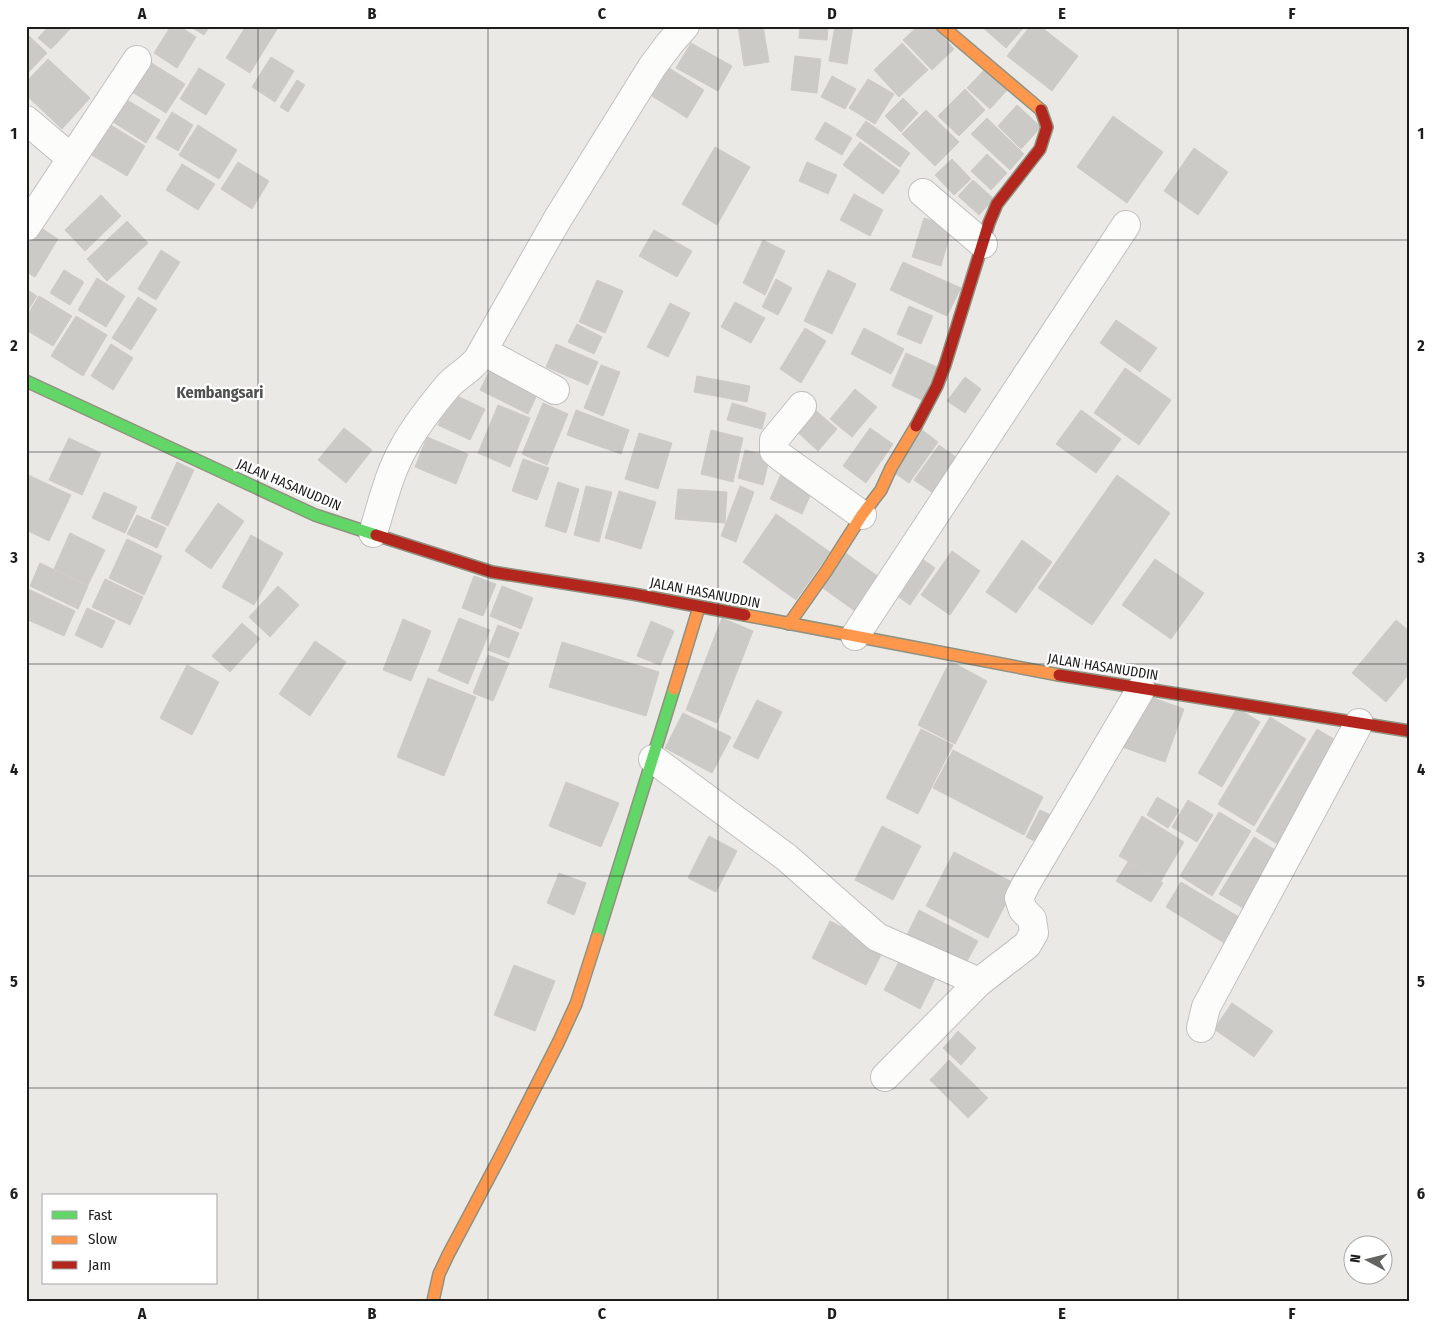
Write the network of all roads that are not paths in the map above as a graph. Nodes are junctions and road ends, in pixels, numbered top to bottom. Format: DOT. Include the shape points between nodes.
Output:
graph roads {
  1 [pos="685,26"];
  2 [pos="942,26"];
  3 [pos="137,60"];
  4 [pos="26,120"];
  5 [pos="71,158"];
  6 [pos="923,193"];
  7 [pos="1126,225"];
  8 [pos="26,227"];
  9 [pos="983,244"];
  10 [pos="483,351"];
  11 [pos="26,381"];
  12 [pos="555,390"];
  13 [pos="802,406"];
  14 [pos="862,515"];
  15 [pos="372,533"];
  16 [pos="699,607"];
  17 [pos="789,624"];
  18 [pos="855,636"];
  19 [pos="1141,689"];
  20 [pos="1359,723"];
  21 [pos="1407,729"];
  22 [pos="653,759"];
  23 [pos="979,982"];
  24 [pos="1201,1028"];
  25 [pos="885,1077"];
  26 [pos="432,1301"];
  1 -- 10 [label="street" via="652,66 557,220"];
  2 -- 9 [label="street" via="1041,110 1047,127 1040,149 998,204"];
  3 -- 5 [label="street"];
  4 -- 5 [label="street"];
  5 -- 8 [label="street"];
  6 -- 9 [label="street"];
  7 -- 18 [label="street"];
  9 -- 14 [label="street" via="937,386 882,490"];
  10 -- 12 [label="street"];
  10 -- 15 [label="street" via="474,365 448,386 404,446"];
  11 -- 15 [label="street, JALAN HASANUDDIN" via="315,515"];
  13 -- 14 [label="street" via="774,440 774,451"];
  14 -- 17 [label="street"];
  15 -- 16 [label="street, JALAN HASANUDDIN" via="492,572"];
  16 -- 17 [label="street, JALAN HASANUDDIN"];
  16 -- 22 [label="street"];
  17 -- 18 [label="street, JALAN HASANUDDIN"];
  18 -- 19 [label="street, JALAN HASANUDDIN"];
  19 -- 20 [label="street, JALAN HASANUDDIN"];
  19 -- 23 [label="street" via="1019,898 1023,910 1032,919 1034,933 1026,944"];
  20 -- 21 [label="street, JALAN HASANUDDIN"];
  20 -- 24 [label="street" via="1206,1007"];
  22 -- 23 [label="street" via="786,857 877,937"];
  22 -- 26 [label="street" via="576,1004 448,1255"];
  23 -- 25 [label="street"];
}
